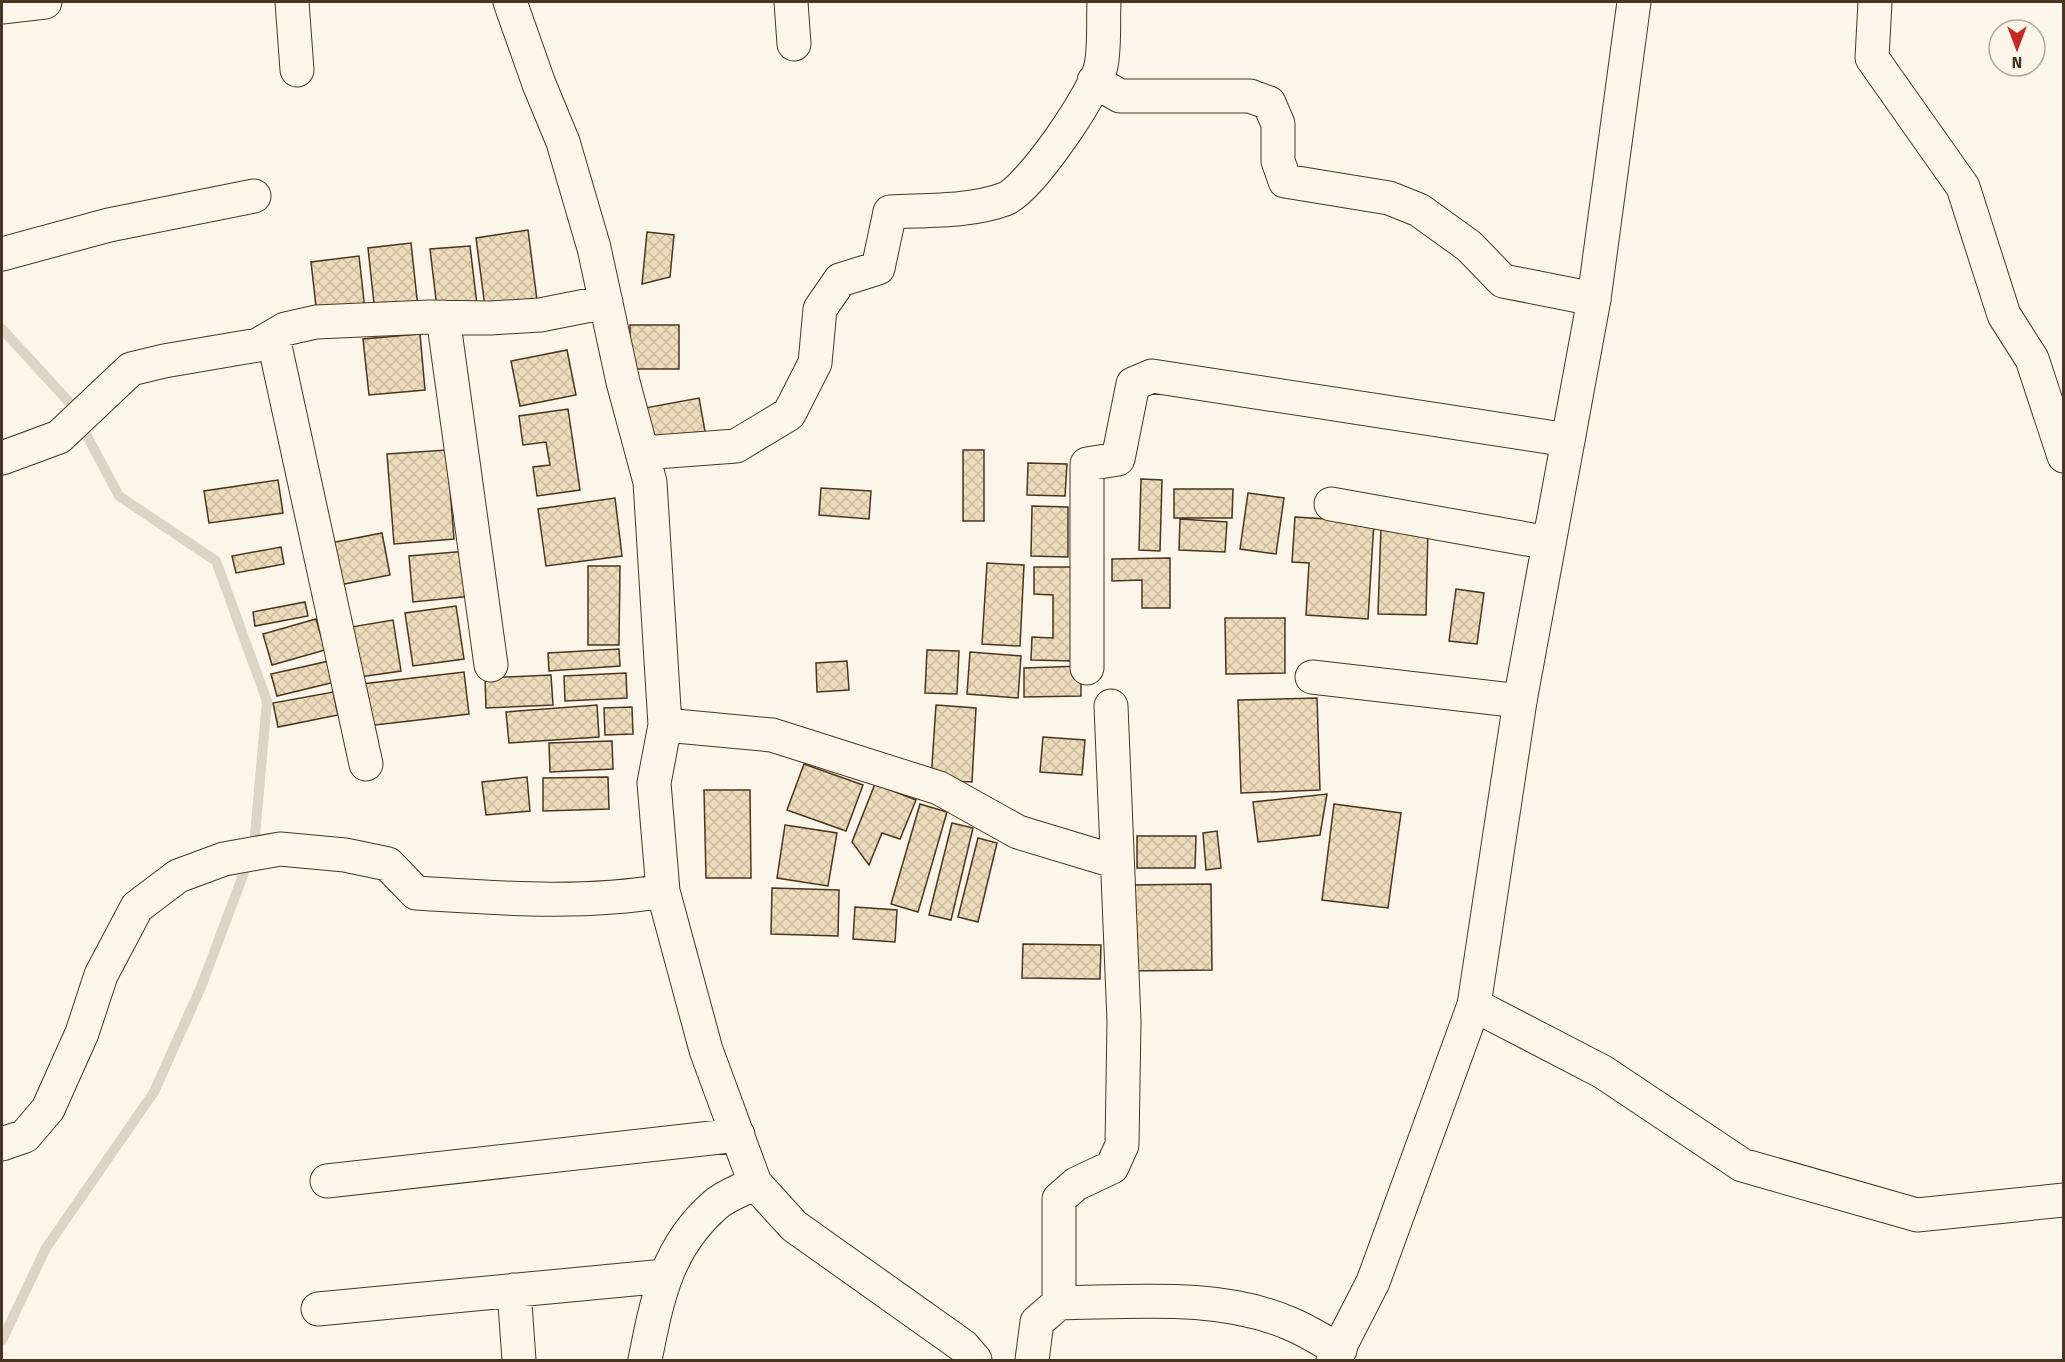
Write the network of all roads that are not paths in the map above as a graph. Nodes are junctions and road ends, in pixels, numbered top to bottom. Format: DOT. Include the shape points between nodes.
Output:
graph roads {
  1 [pos="45,2"];
  2 [pos="292,2"];
  3 [pos="510,2"];
  4 [pos="791,2"];
  5 [pos="1104,2"];
  6 [pos="1634,2"];
  7 [pos="1875,2"];
  8 [pos="2,6"];
  9 [pos="794,44"];
  10 [pos="297,70"];
  11 [pos="1094,81"];
  12 [pos="254,196"];
  13 [pos="2,254"];
  14 [pos="1594,299"];
  15 [pos="606,302"];
  16 [pos="443,317"];
  17 [pos="273,337"];
  18 [pos="1568,440"];
  19 [pos="642,453"];
  20 [pos="2064,456"];
  21 [pos="2,458"];
  22 [pos="1332,504"];
  23 [pos="1550,543"];
  24 [pos="491,665"];
  25 [pos="1087,668"];
  26 [pos="1312,677"];
  27 [pos="1520,702"];
  28 [pos="1111,706"];
  29 [pos="665,725"];
  30 [pos="366,764"];
  31 [pos="1117,862"];
  32 [pos="663,891"];
  33 [pos="1474,1005"];
  34 [pos="738,1135"];
  35 [pos="2,1144"];
  36 [pos="327,1181"];
  37 [pos="755,1183"];
  38 [pos="2064,1200"];
  39 [pos="665,1276"];
  40 [pos="514,1290"];
  41 [pos="1059,1303"];
  42 [pos="318,1309"];
  43 [pos="1336,1355"];
  44 [pos="519,1360"];
  45 [pos="645,1360"];
  46 [pos="975,1360"];
  47 [pos="1032,1360"];
  1 -- 8 [label="street"];
  2 -- 10 [label="street"];
  3 -- 15 [label="street" via="563,142"];
  4 -- 9 [label="street"];
  5 -- 11 [label="street" via="1101,68"];
  6 -- 14 [label="street"];
  7 -- 20 [label="street" via="1872,58 1963,187 2004,315 2032,359"];
  11 -- 14 [label="street" via="1120,96 1250,96 1269,103 1278,124 1278,161 1285,181 1389,198 1419,210 1469,246 1503,281"];
  11 -- 19 [label="street" via="1071,124 1044,162 1006,198 954,209 890,212 878,268 840,280 820,309 815,363 789,414 736,447"];
  12 -- 13 [label="street" via="109,225"];
  14 -- 18 [label="street"];
  15 -- 16 [label="street" via="540,315"];
  15 -- 19 [label="street"];
  16 -- 17 [label="street" via="316,322 285,329"];
  16 -- 24 [label="street"];
  17 -- 21 [label="street" via="258,345 131,369 59,437"];
  17 -- 30 [label="street"];
  18 -- 23 [label="street"];
  18 -- 25 [label="street" via="1152,376 1133,384 1118,459 1087,464"];
  19 -- 29 [label="street" via="650,482"];
  22 -- 23 [label="street"];
  23 -- 27 [label="street"];
  26 -- 27 [label="street"];
  27 -- 33 [label="street"];
  28 -- 31 [label="street"];
  29 -- 31 [label="street" via="772,735 939,788 1018,832"];
  29 -- 32 [label="street" via="654,783"];
  31 -- 41 [label="street" via="1124,1021 1122,1145 1112,1167 1076,1184 1059,1199"];
  32 -- 34 [label="street" via="706,1050"];
  32 -- 35 [label="street" via="567,900 416,893 388,864 280,849 224,859 178,876 137,907 101,975 82,1033 48,1109 25,1136"];
  33 -- 38 [label="street" via="1603,1072 1742,1165 1917,1215"];
  33 -- 43 [label="street" via="1372,1282"];
  34 -- 36 [label="street"];
  34 -- 37 [label="street"];
  37 -- 39 [label="street" via="716,1203 685,1235"];
  37 -- 46 [label="street" via="794,1226 963,1346"];
  39 -- 40 [label="street"];
  39 -- 45 [label="street"];
  40 -- 42 [label="street"];
  40 -- 44 [label="street"];
  41 -- 43 [label="street" via="1163,1301 1235,1308 1290,1324"];
  41 -- 47 [label="street" via="1037,1322"];
}
